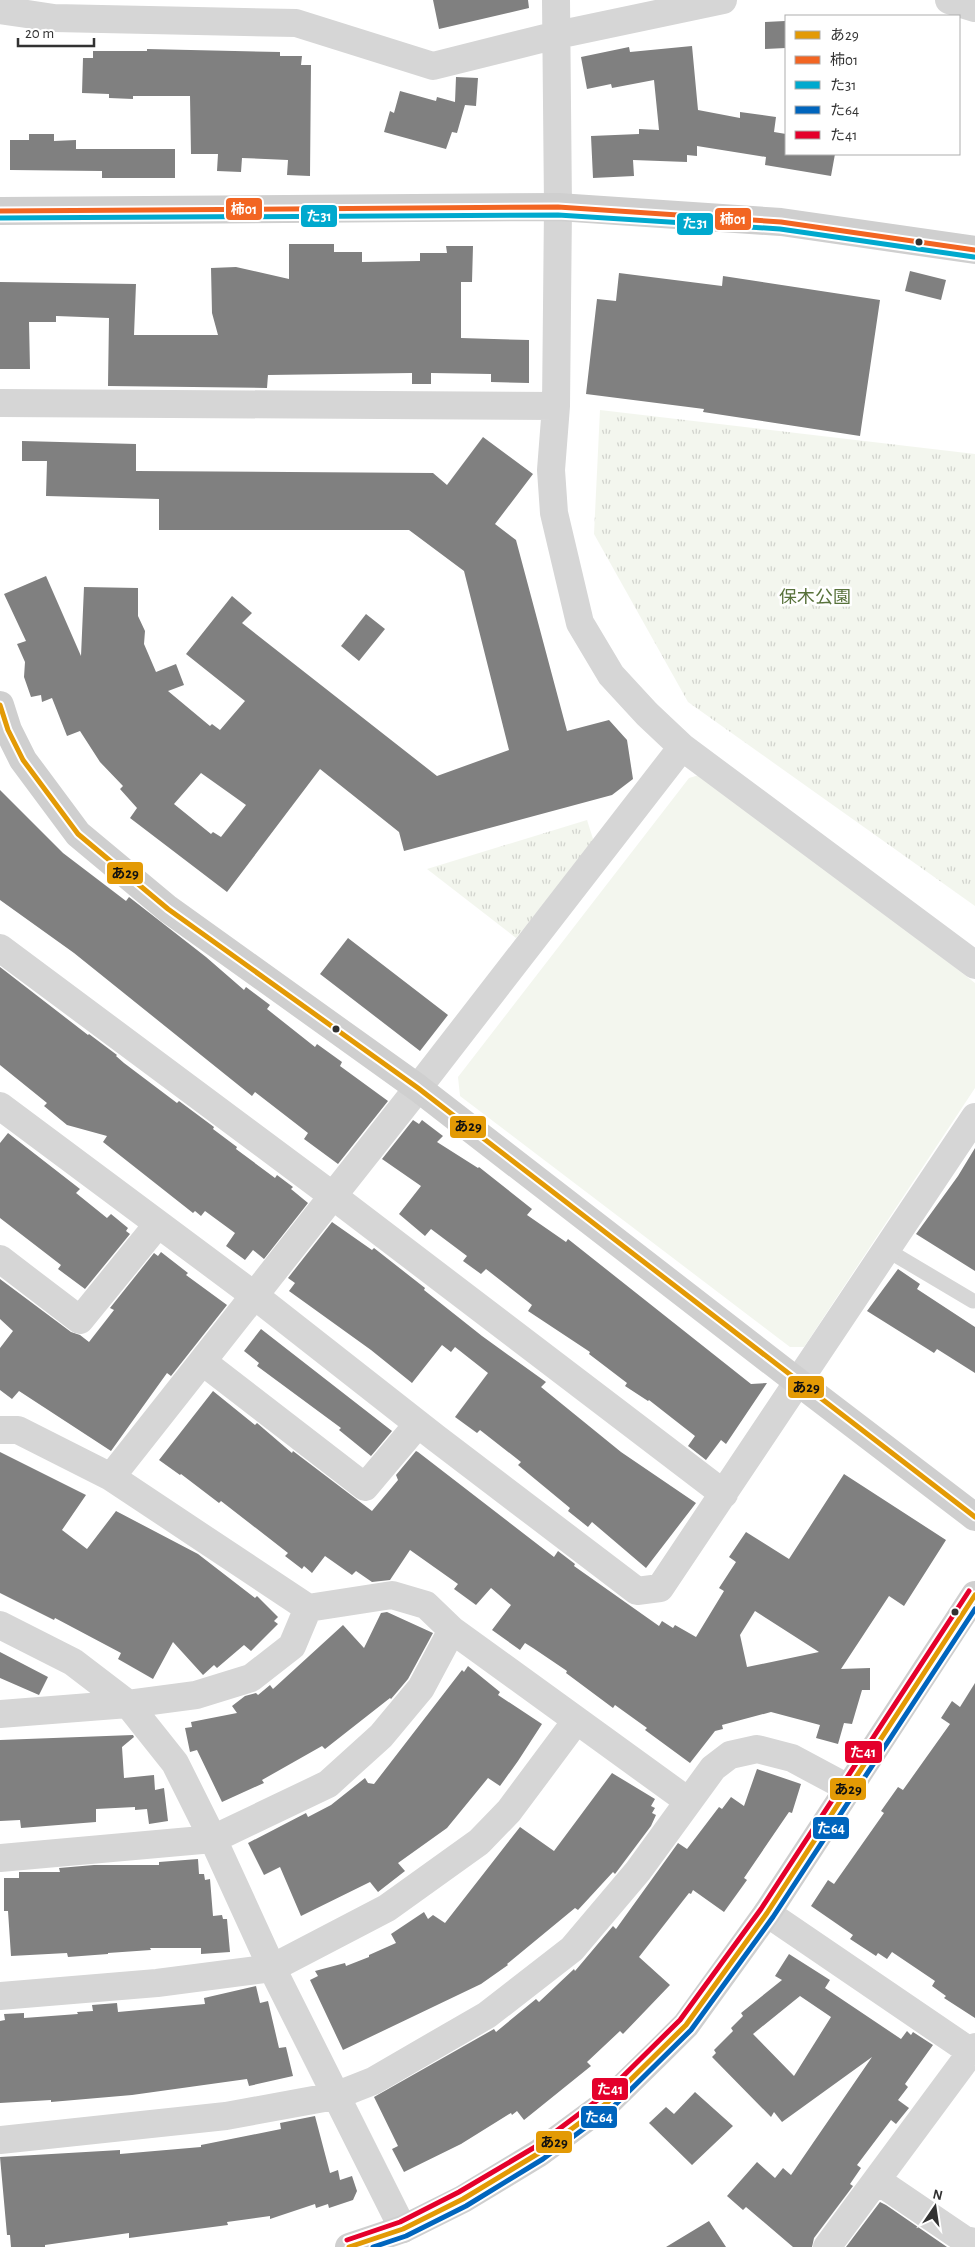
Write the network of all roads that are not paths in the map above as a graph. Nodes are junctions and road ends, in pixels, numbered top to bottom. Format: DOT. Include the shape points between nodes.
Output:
graph roads {
  1 [pos="556,0"];
  2 [pos="723,0"];
  3 [pos="949,0"];
  4 [pos="975,8"];
  5 [pos="0,10"];
  6 [pos="557,35"];
  7 [pos="558,207"];
  8 [pos="0,211"];
  9 [pos="975,250"];
  10 [pos="0,403"];
  11 [pos="556,406"];
  12 [pos="0,704"];
  13 [pos="4,732"];
  14 [pos="682,747"];
  15 [pos="0,948"];
  16 [pos="975,965"];
  17 [pos="418,1088"];
  18 [pos="0,1106"];
  19 [pos="974,1120"];
  20 [pos="333,1196"];
  21 [pos="158,1224"];
  22 [pos="887,1250"];
  23 [pos="0,1259"];
  24 [pos="255,1296"];
  25 [pos="973,1301"];
  26 [pos="202,1362"];
  27 [pos="798,1382"];
  28 [pos="418,1424"];
  29 [pos="0,1430"];
  30 [pos="111,1477"];
  31 [pos="724,1494"];
  32 [pos="975,1517"];
  33 [pos="975,1595"];
  34 [pos="308,1608"];
  35 [pos="0,1625"];
  36 [pos="452,1630"];
  37 [pos="128,1704"];
  38 [pos="0,1714"];
  39 [pos="576,1721"];
  40 [pos="848,1788"];
  41 [pos="688,1801"];
  42 [pos="213,1839"];
  43 [pos="0,1858"];
  44 [pos="767,1914"];
  45 [pos="272,1968"];
  46 [pos="0,1996"];
  47 [pos="973,2049"];
  48 [pos="336,2096"];
  49 [pos="0,2140"];
  50 [pos="878,2180"];
  51 [pos="407,2238"];
  52 [pos="967,2243"];
  53 [pos="349,2247"];
  54 [pos="827,2247"];
  1 -- 6 [label="street"];
  2 -- 6 [label="street"];
  3 -- 4 [label="street"];
  5 -- 6 [label="street" via="54,18 296,23 434,66"];
  6 -- 7 [label="street"];
  7 -- 8 [label="street"];
  7 -- 9 [label="street" via="781,222"];
  7 -- 11 [label="street"];
  10 -- 11 [label="street"];
  11 -- 14 [label="street" via="550,470 554,513 580,623 611,675"];
  12 -- 13 [label="street"];
  13 -- 17 [label="street" via="78,834 168,909"];
  14 -- 16 [label="street"];
  14 -- 17 [label="street"];
  15 -- 20 [label="street"];
  17 -- 20 [label="street"];
  17 -- 27 [label="street"];
  18 -- 21 [label="street"];
  19 -- 22 [label="street"];
  20 -- 24 [label="street"];
  20 -- 31 [label="street"];
  21 -- 23 [label="street" via="80,1320"];
  21 -- 24 [label="street"];
  22 -- 25 [label="lane"];
  22 -- 27 [label="street"];
  24 -- 26 [label="street"];
  24 -- 28 [label="street"];
  26 -- 28 [label="street" via="365,1487"];
  26 -- 30 [label="street"];
  27 -- 31 [label="street"];
  27 -- 32 [label="street"];
  28 -- 31 [label="street" via="637,1591 660,1588"];
  29 -- 30 [label="street" via="18,1430"];
  30 -- 34 [label="street"];
  33 -- 40 [label="street"];
  34 -- 36 [label="street" via="392,1595 426,1605"];
  34 -- 37 [label="street" via="292,1646 251,1678 196,1695"];
  35 -- 37 [label="street" via="73,1662"];
  36 -- 39 [label="street"];
  36 -- 42 [label="street" via="422,1688 381,1736 328,1784"];
  37 -- 38 [label="street"];
  37 -- 42 [label="street" via="175,1763"];
  39 -- 41 [label="street"];
  39 -- 45 [label="street" via="509,1811 479,1842 387,1908"];
  40 -- 41 [label="street" via="792,1758 757,1749 730,1755 713,1768"];
  40 -- 44 [label="street"];
  41 -- 48 [label="street" via="638,1871 572,1948 487,2015 373,2080"];
  42 -- 43 [label="street"];
  42 -- 45 [label="street"];
  44 -- 47 [label="street"];
  44 -- 51 [label="street" via="686,2024 608,2102 539,2153 463,2198"];
  45 -- 46 [label="street" via="157,1983"];
  45 -- 48 [label="street"];
  47 -- 50 [label="street"];
  48 -- 49 [label="street" via="226,2116"];
  48 -- 51 [label="street"];
  50 -- 52 [label="street"];
  50 -- 54 [label="street"];
  51 -- 53 [label="street"];
}
